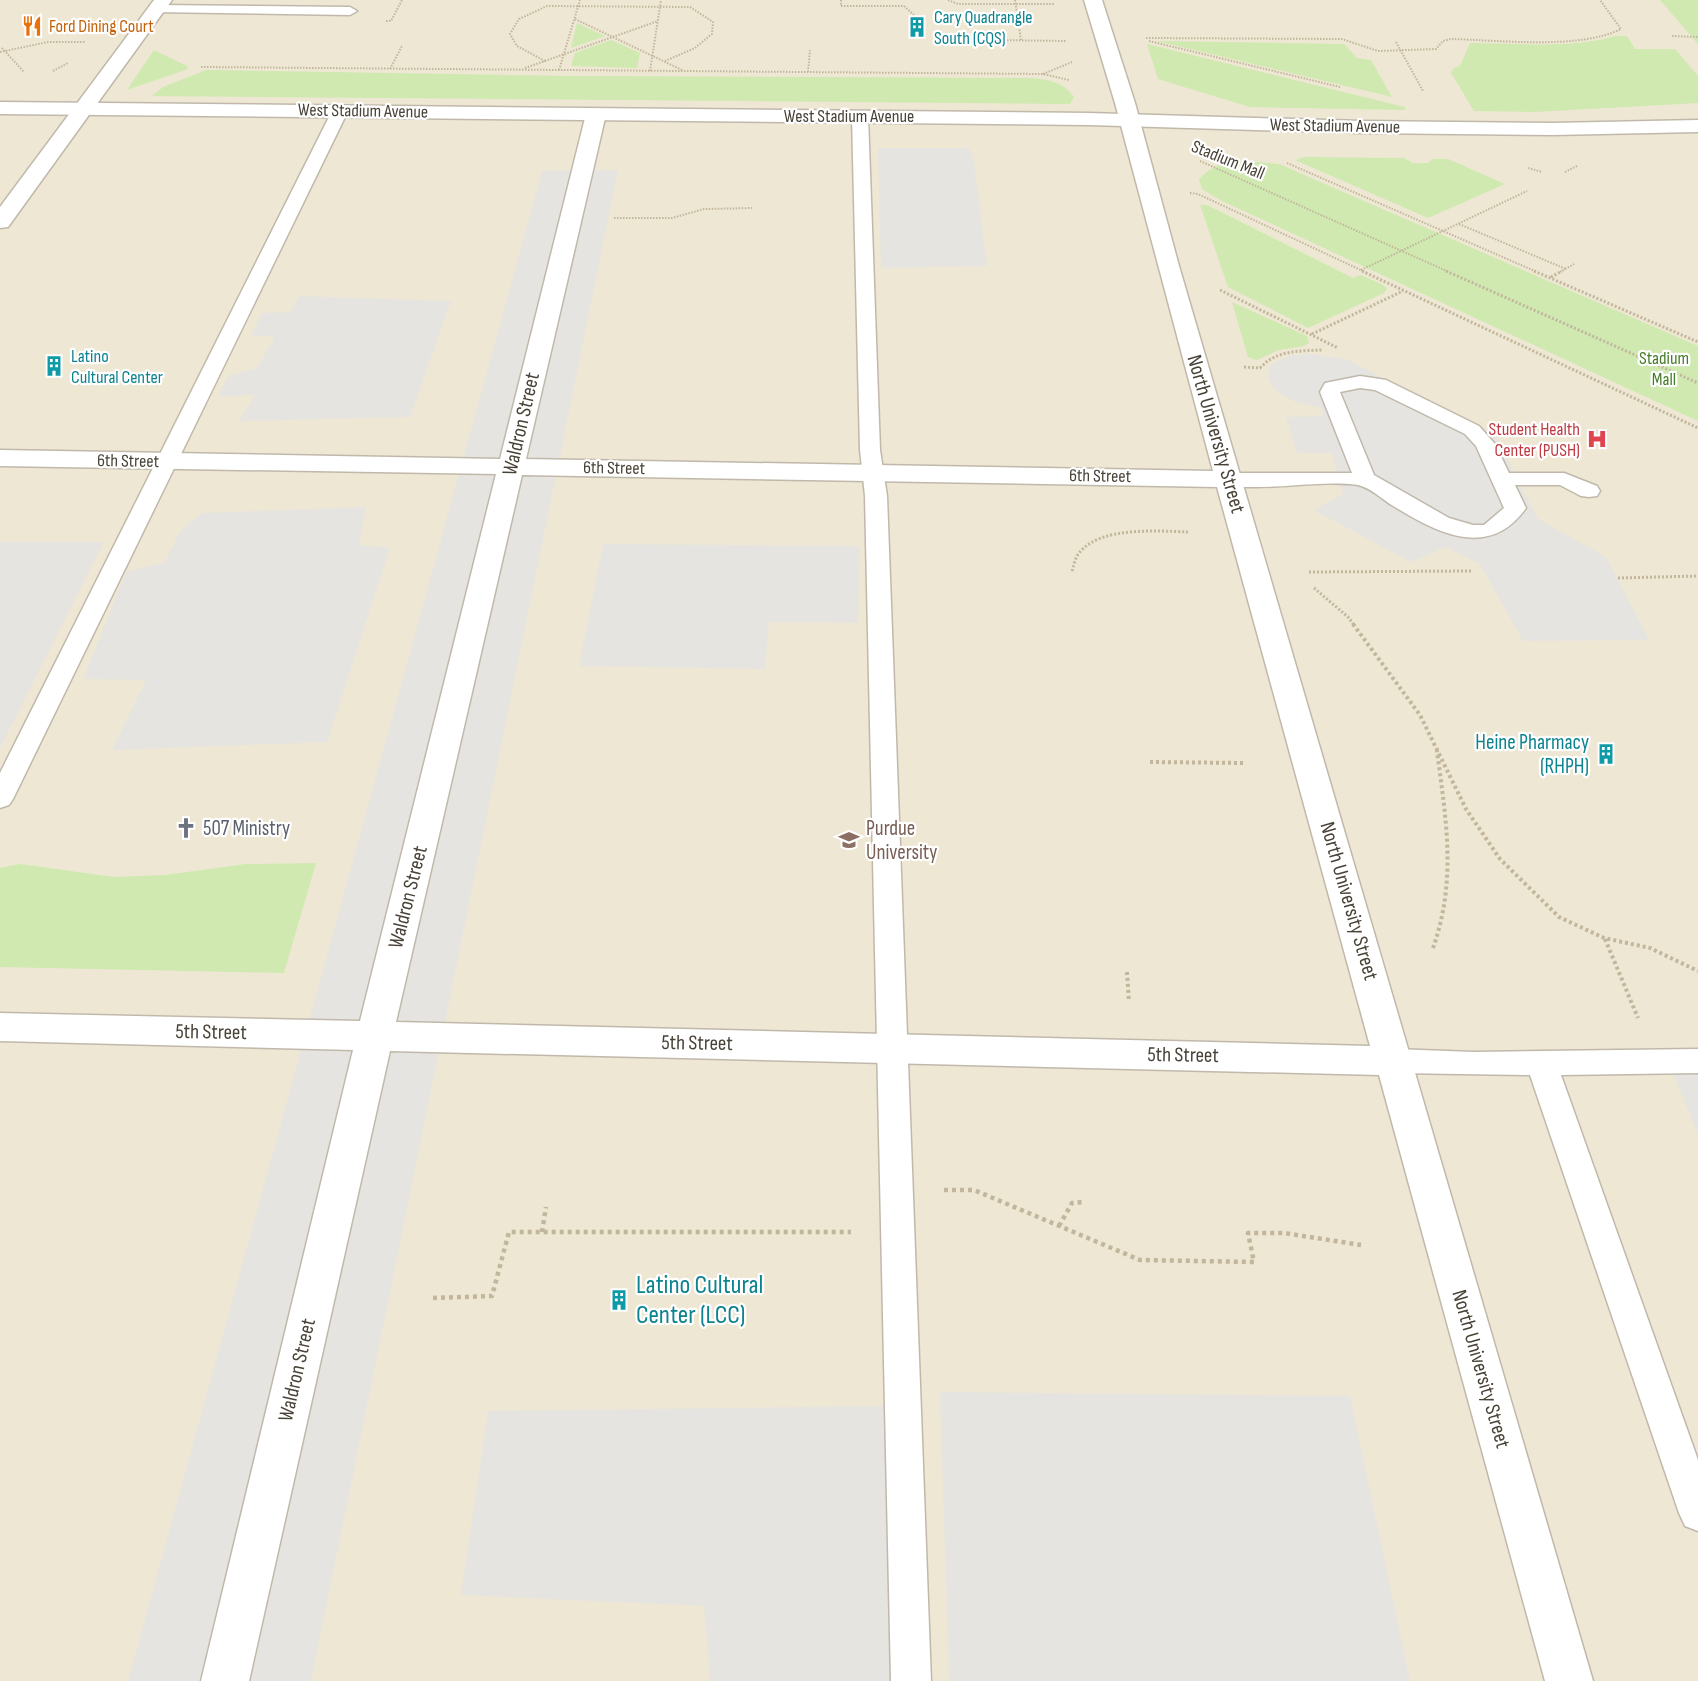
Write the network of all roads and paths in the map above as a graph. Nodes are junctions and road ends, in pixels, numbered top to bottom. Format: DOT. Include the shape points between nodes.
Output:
graph roads {
  1 [pos="402,0"];
  2 [pos="580,0"];
  3 [pos="662,0"];
  4 [pos="841,0"];
  5 [pos="948,0"];
  6 [pos="1015,0"];
  7 [pos="1093,0"];
  8 [pos="1600,0"];
  9 [pos="1015,4"];
  10 [pos="1061,4"];
  11 [pos="159,5"];
  12 [pos="579,6"];
  13 [pos="660,7"];
  14 [pos="350,11"];
  15 [pos="915,16"];
  16 [pos="574,19"];
  17 [pos="383,21"];
  18 [pos="658,21"];
  19 [pos="1671,36"];
  20 [pos="613,37"];
  21 [pos="1698,37"];
  22 [pos="998,40"];
  23 [pos="1021,40"];
  24 [pos="1070,41"];
  25 [pos="68,42"];
  26 [pos="1396,42"];
  27 [pos="402,46"];
  28 [pos="2,48"];
  29 [pos="810,50"];
  30 [pos="5,51"];
  31 [pos="1402,51"];
  32 [pos="0,52"];
  33 [pos="564,54"];
  34 [pos="652,55"];
  35 [pos="1075,60"];
  36 [pos="545,61"];
  37 [pos="665,61"];
  38 [pos="201,67"];
  39 [pos="390,69"];
  40 [pos="522,70"];
  41 [pos="559,70"];
  42 [pos="650,71"];
  43 [pos="686,71"];
  44 [pos="808,72"];
  45 [pos="1043,74"];
  46 [pos="30,78"];
  47 [pos="1072,80"];
  48 [pos="1346,88"];
  49 [pos="1426,97"];
  50 [pos="0,108"];
  51 [pos="84,108"];
  52 [pos="340,111"];
  53 [pos="596,114"];
  54 [pos="860,116"];
  55 [pos="1129,121"];
  56 [pos="1698,126"];
  57 [pos="1193,159"];
  58 [pos="1285,162"];
  59 [pos="1527,191"];
  60 [pos="1189,193"];
  61 [pos="753,208"];
  62 [pos="631,218"];
  63 [pos="0,222"];
  64 [pos="1458,224"];
  65 [pos="1443,231"];
  66 [pos="1402,250"];
  67 [pos="1574,264"];
  68 [pos="1566,268"];
  69 [pos="1361,270"];
  70 [pos="1551,278"];
  71 [pos="1220,290"];
  72 [pos="1404,290"];
  73 [pos="1312,334"];
  74 [pos="1698,342"];
  75 [pos="1244,367"];
  76 [pos="1698,383"];
  77 [pos="1698,428"];
  78 [pos="0,459"];
  79 [pos="167,461"];
  80 [pos="511,467"];
  81 [pos="872,473"];
  82 [pos="1229,479"];
  83 [pos="1365,479"];
  84 [pos="1502,479"];
  85 [pos="1589,491"];
  86 [pos="1188,532"];
  87 [pos="1072,571"];
  88 [pos="1472,571"];
  89 [pos="1309,572"];
  90 [pos="1698,576"];
  91 [pos="1618,578"];
  92 [pos="1314,588"];
  93 [pos="1437,748"];
  94 [pos="1150,762"];
  95 [pos="1245,763"];
  96 [pos="0,799"];
  97 [pos="1604,939"];
  98 [pos="1433,948"];
  99 [pos="1698,971"];
  100 [pos="1126,972"];
  101 [pos="1129,1002"];
  102 [pos="0,1027"];
  103 [pos="375,1036"];
  104 [pos="893,1047"];
  105 [pos="1394,1061"];
  106 [pos="1698,1061"];
  107 [pos="1541,1062"];
  108 [pos="1657,1062"];
  109 [pos="897,1191"];
  110 [pos="1085,1202"];
  111 [pos="546,1207"];
  112 [pos="1059,1226"];
  113 [pos="542,1232"];
  114 [pos="899,1232"];
  115 [pos="1361,1245"];
  116 [pos="433,1298"];
  117 [pos="1698,1513"];
  118 [pos="225,1681"];
  119 [pos="911,1681"];
  120 [pos="1569,1681"];
  1 -- 17 [label="path" via="391,21"];
  2 -- 12 [label="path"];
  3 -- 13 [label="path"];
  4 -- 15 [label="path" via="841,6 904,6"];
  5 -- 9 [label="path" via="958,4"];
  6 -- 9 [label="path"];
  7 -- 55 [label="street, North University Street"];
  8 -- 31 [label="path" via="1621,29 1616,34 1584,40 1451,39 1436,49"];
  9 -- 10 [label="path"];
  9 -- 23 [label="path"];
  11 -- 14 [label="lane"];
  11 -- 51 [label="street"];
  12 -- 13 [label="path"];
  12 -- 16 [label="path"];
  12 -- 36 [label="path" via="547,6 519,19 512,28 510,34 517,45"];
  13 -- 18 [label="path"];
  13 -- 37 [label="path" via="690,7 704,14 714,27 705,41"];
  16 -- 20 [label="path"];
  16 -- 33 [label="path"];
  18 -- 20 [label="path"];
  18 -- 34 [label="path"];
  19 -- 21 [label="path"];
  20 -- 33 [label="path"];
  20 -- 34 [label="path"];
  22 -- 23 [label="path"];
  23 -- 24 [label="path"];
  25 -- 30 [label="path"];
  26 -- 31 [label="path"];
  27 -- 39 [label="path"];
  28 -- 30 [label="path"];
  29 -- 44 [label="path"];
  30 -- 32 [label="path"];
  30 -- 46 [label="path"];
  31 -- 48 [label="path" via="1367,49 1342,39 1136,38"];
  31 -- 49 [label="path"];
  33 -- 36 [label="path"];
  33 -- 41 [label="path"];
  34 -- 37 [label="path"];
  34 -- 42 [label="path"];
  35 -- 45 [label="path"];
  36 -- 40 [label="path"];
  37 -- 43 [label="path"];
  38 -- 39 [label="path"];
  39 -- 40 [label="path"];
  40 -- 41 [label="path"];
  41 -- 42 [label="path"];
  42 -- 43 [label="path"];
  43 -- 44 [label="path"];
  44 -- 45 [label="path"];
  45 -- 47 [label="path"];
  50 -- 51 [label="street, West Stadium Avenue"];
  51 -- 52 [label="street, West Stadium Avenue"];
  51 -- 63 [label="street"];
  52 -- 53 [label="street, West Stadium Avenue"];
  52 -- 79 [label="lane"];
  53 -- 54 [label="street, West Stadium Avenue"];
  53 -- 80 [label="street, Waldron Street"];
  54 -- 55 [label="street, West Stadium Avenue"];
  54 -- 81 [label="lane"];
  55 -- 56 [label="street, West Stadium Avenue" via="1469,128"];
  55 -- 82 [label="street, North University Street"];
  57 -- 66 [label="path, Stadium Mall"];
  58 -- 65 [label="path"];
  59 -- 64 [label="path"];
  60 -- 69 [label="path"];
  61 -- 62 [label="path" via="704,209 672,218"];
  64 -- 65 [label="path"];
  64 -- 68 [label="path"];
  65 -- 66 [label="path"];
  65 -- 70 [label="path"];
  66 -- 69 [label="path"];
  66 -- 76 [label="path, Stadium Mall"];
  67 -- 68 [label="path"];
  68 -- 70 [label="path"];
  69 -- 72 [label="path"];
  70 -- 74 [label="path"];
  71 -- 73 [label="path"];
  72 -- 73 [label="path"];
  72 -- 77 [label="path"];
  73 -- 75 [label="path" via="1342,350 1286,352 1264,360 1260,368"];
  78 -- 79 [label="street, 6th Street"];
  79 -- 80 [label="street, 6th Street"];
  79 -- 96 [label="lane"];
  80 -- 81 [label="street, 6th Street"];
  80 -- 103 [label="street, Waldron Street"];
  81 -- 82 [label="street, 6th Street"];
  81 -- 104 [label="lane"];
  82 -- 83 [label="lane"];
  82 -- 105 [label="street, North University Street"];
  83 -- 84 [label="lane" via="1448,527 1468,532 1488,531 1515,508"];
  83 -- 84 [label="lane" via="1330,392 1332,387 1379,384 1472,430 1485,444"];
  84 -- 85 [label="lane" via="1564,479"];
  86 -- 87 [label="path" via="1139,531 1102,538 1079,553"];
  88 -- 89 [label="path"];
  90 -- 91 [label="path"];
  92 -- 93 [label="path" via="1348,617 1420,716"];
  93 -- 97 [label="path" via="1466,809 1500,860 1559,917"];
  93 -- 98 [label="path" via="1451,870 1442,928"];
  94 -- 95 [label="path"];
  97 -- 99 [label="path" via="1650,948"];
  97 -- 108 [label="path"];
  100 -- 101 [label="path"];
  102 -- 103 [label="street, 5th Street"];
  103 -- 104 [label="street, 5th Street"];
  103 -- 118 [label="street, Waldron Street"];
  104 -- 105 [label="street, 5th Street"];
  104 -- 109 [label="lane"];
  105 -- 107 [label="lane"];
  105 -- 120 [label="street, North University Street"];
  106 -- 108 [label="lane"];
  107 -- 108 [label="lane"];
  107 -- 117 [label="lane"];
  109 -- 112 [label="path" via="974,1190"];
  109 -- 114 [label="lane"];
  110 -- 112 [label="path" via="1072,1203"];
  111 -- 113 [label="path"];
  112 -- 115 [label="path" via="1140,1260 1254,1262 1248,1233 1284,1233"];
  113 -- 114 [label="path"];
  113 -- 116 [label="path" via="509,1232 492,1296"];
  114 -- 119 [label="lane"];
}
